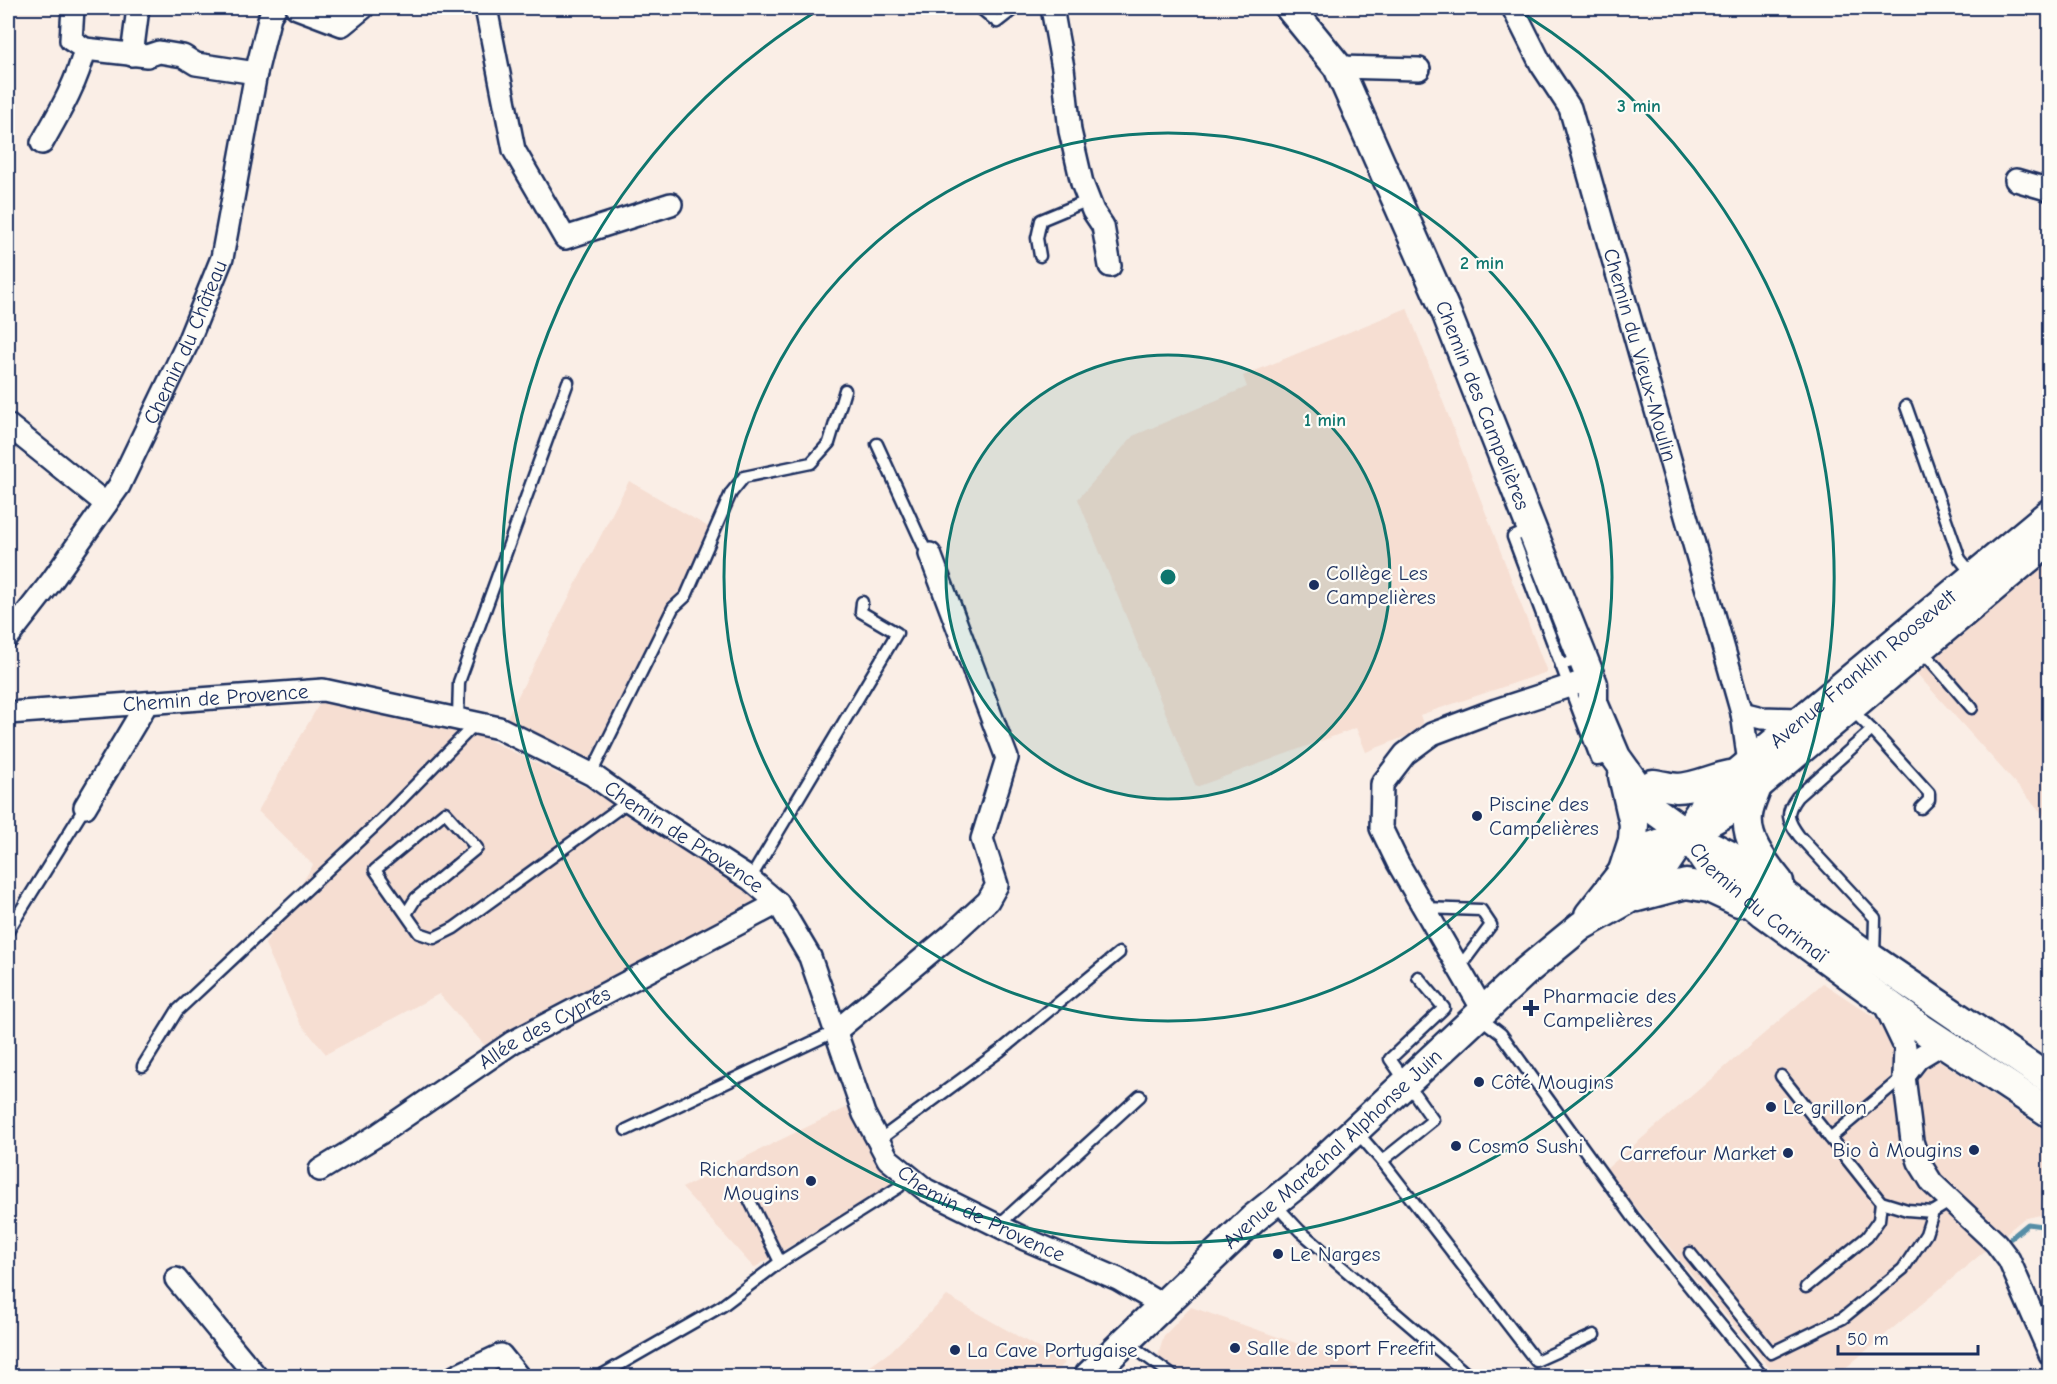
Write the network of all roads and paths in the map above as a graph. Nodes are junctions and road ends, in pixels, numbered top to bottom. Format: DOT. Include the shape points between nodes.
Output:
graph roads {
  1 [pos="73,8"];
  2 [pos="138,8"];
  3 [pos="275,8"];
  4 [pos="297,8"];
  5 [pos="363,8"];
  6 [pos="486,8"];
  7 [pos="980,8"];
  8 [pos="1015,8"];
  9 [pos="1052,8"];
  10 [pos="1290,8"];
  11 [pos="1513,8"];
  12 [pos="85,49"];
  13 [pos="140,56"];
  14 [pos="1338,67"];
  15 [pos="1419,69"];
  16 [pos="256,73"];
  17 [pos="42,143"];
  18 [pos="2016,180"];
  19 [pos="2049,190"];
  20 [pos="1089,200"];
  21 [pos="671,204"];
  22 [pos="1040,256"];
  23 [pos="1110,266"];
  24 [pos="568,382"];
  25 [pos="845,390"];
  26 [pos="1906,406"];
  27 [pos="8,425"];
  28 [pos="877,444"];
  29 [pos="106,504"];
  30 [pos="2049,513"];
  31 [pos="2049,540"];
  32 [pos="930,554"];
  33 [pos="1981,585"];
  34 [pos="862,602"];
  35 [pos="8,637"];
  36 [pos="1914,640"];
  37 [pos="1579,675"];
  38 [pos="147,704"];
  39 [pos="1850,708"];
  40 [pos="1972,708"];
  41 [pos="10,711"];
  42 [pos="1742,713"];
  43 [pos="468,720"];
  44 [pos="1809,727"];
  45 [pos="1872,730"];
  46 [pos="1616,757"];
  47 [pos="591,774"];
  48 [pos="1747,774"];
  49 [pos="1653,784"];
  50 [pos="629,801"];
  51 [pos="85,807"];
  52 [pos="1921,808"];
  53 [pos="1687,834"];
  54 [pos="750,879"];
  55 [pos="1624,886"];
  56 [pos="778,903"];
  57 [pos="1800,907"];
  58 [pos="1424,908"];
  59 [pos="1764,913"];
  60 [pos="406,914"];
  61 [pos="1581,926"];
  62 [pos="8,931"];
  63 [pos="1119,953"];
  64 [pos="1874,960"];
  65 [pos="1459,969"];
  66 [pos="1418,977"];
  67 [pos="1940,1004"];
  68 [pos="1480,1013"];
  69 [pos="836,1031"];
  70 [pos="1924,1040"];
  71 [pos="143,1066"];
  72 [pos="1781,1076"];
  73 [pos="1904,1076"];
  74 [pos="2049,1080"];
  75 [pos="1406,1082"];
  76 [pos="1140,1096"];
  77 [pos="2049,1113"];
  78 [pos="626,1130"];
  79 [pos="1355,1130"];
  80 [pos="1830,1138"];
  81 [pos="879,1140"];
  82 [pos="1382,1161"];
  83 [pos="320,1170"];
  84 [pos="906,1175"];
  85 [pos="748,1197"];
  86 [pos="1881,1202"];
  87 [pos="1274,1203"];
  88 [pos="1942,1206"];
  89 [pos="1001,1227"];
  90 [pos="1690,1254"];
  91 [pos="780,1262"];
  92 [pos="176,1279"];
  93 [pos="1806,1287"];
  94 [pos="1162,1305"];
  95 [pos="1594,1335"];
  96 [pos="1125,1341"];
  97 [pos="2049,1354"];
  98 [pos="256,1377"];
  99 [pos="456,1377"];
  100 [pos="518,1377"];
  101 [pos="600,1377"];
  102 [pos="1089,1377"];
  103 [pos="1173,1377"];
  104 [pos="1469,1377"];
  105 [pos="1762,1377"];
  1 -- 12 [label="street" via="71,40"];
  2 -- 13 [label="street"];
  3 -- 16 [label="street, Chemin du Château"];
  4 -- 5 [label="street" via="342,25"];
  6 -- 21 [label="street" via="514,150 565,237"];
  7 -- 8 [label="lane" via="997,22"];
  9 -- 20 [label="street" via="1070,131"];
  10 -- 14 [label="main road, Chemin des Campelières"];
  11 -- 42 [label="street, Chemin du Vieux-Moulin" via="1541,64 1570,108"];
  12 -- 13 [label="street"];
  12 -- 17 [label="street" via="63,105"];
  13 -- 16 [label="street" via="159,52 183,56 196,64"];
  14 -- 15 [label="street"];
  14 -- 37 [label="main road, Chemin des Campelières" via="1446,312 1531,529"];
  16 -- 29 [label="street, Chemin du Château" via="222,258 188,342 119,486"];
  18 -- 19 [label="street"];
  20 -- 22 [label="lane" via="1041,220 1037,238"];
  20 -- 23 [label="street" via="1103,226"];
  24 -- 43 [label="lane" via="459,682"];
  25 -- 47 [label="lane" via="829,443 812,464 744,477 731,493 686,596 673,608"];
  26 -- 33 [label="lane" via="1960,559"];
  27 -- 29 [label="street"];
  28 -- 32 [label="lane"];
  29 -- 35 [label="street, Chemin du Château"];
  30 -- 33 [label="main road, Avenue Franklin Roosevelt"];
  31 -- 33 [label="main road, Avenue Franklin Roosevelt"];
  32 -- 69 [label="street" via="1008,759 982,839 997,885 988,901"];
  33 -- 36 [label="main road, Avenue Franklin Roosevelt"];
  34 -- 54 [label="lane" via="861,612 897,633"];
  36 -- 39 [label="main road, Avenue Franklin Roosevelt"];
  36 -- 40 [label="lane"];
  36 -- 44 [label="main road, Avenue Franklin Roosevelt"];
  37 -- 46 [label="main road, Chemin des Campelières"];
  37 -- 49 [label="main road, Chemin des Campelières" via="1608,696"];
  37 -- 58 [label="street" via="1432,734 1405,754 1382,784 1381,828"];
  38 -- 41 [label="street, Chemin de Provence"];
  38 -- 43 [label="street, Chemin de Provence" via="322,690"];
  38 -- 51 [label="street"];
  39 -- 44 [label="main road, Avenue Franklin Roosevelt"];
  39 -- 45 [label="lane"];
  42 -- 44 [label="street"];
  42 -- 48 [label="street, Chemin du Vieux-Moulin"];
  43 -- 47 [label="street, Chemin de Provence" via="499,728"];
  43 -- 71 [label="lane" via="381,820 177,1011"];
  44 -- 48 [label="main road, Avenue Franklin Roosevelt"];
  45 -- 52 [label="lane" via="1929,793 1929,800"];
  45 -- 64 [label="lane" via="1797,797 1789,807 1789,818 1799,836 1875,918"];
  46 -- 53 [label="main road, Chemin des Campelières" via="1654,810"];
  46 -- 55 [label="main road" via="1634,824"];
  47 -- 50 [label="street, Chemin de Provence"];
  48 -- 49 [label="main road" via="1679,788"];
  48 -- 53 [label="main road, Avenue Franklin Roosevelt" via="1725,813"];
  48 -- 57 [label="main road" via="1749,837 1768,869"];
  49 -- 53 [label="main road, Chemin des Campelières"];
  50 -- 54 [label="street, Chemin de Provence"];
  50 -- 60 [label="lane" via="454,928 434,938 418,933"];
  51 -- 62 [label="lane"];
  53 -- 55 [label="main road, Avenue Franklin Roosevelt" via="1661,871"];
  53 -- 57 [label="main road, Chemin du Carimaï" via="1722,850"];
  53 -- 59 [label="main road, Chemin du Carimaï" via="1709,866"];
  54 -- 56 [label="street, Chemin de Provence"];
  55 -- 59 [label="main road" via="1686,884 1709,888"];
  55 -- 61 [label="main road, Avenue Franklin Roosevelt"];
  56 -- 69 [label="street, Chemin de Provence" via="810,957"];
  56 -- 83 [label="street, Allée des Cyprés" via="513,1042"];
  57 -- 64 [label="main road, Chemin du Carimaï"];
  58 -- 65 [label="street"];
  58 -- 65 [label="lane" via="1481,910 1491,925"];
  59 -- 70 [label="main road, Chemin du Carimaï" via="1882,999"];
  60 -- 60 [label="lane" via="375,870 445,812 477,848 416,898"];
  61 -- 68 [label="main road, Avenue Maréchal Alphonse Juin"];
  63 -- 81 [label="lane" via="1000,1051"];
  64 -- 67 [label="main road, Chemin du Carimaï"];
  65 -- 68 [label="street"];
  66 -- 75 [label="lane" via="1444,1008 1390,1059"];
  67 -- 70 [label="street"];
  67 -- 74 [label="main road, Chemin du Carimaï"];
  68 -- 75 [label="main road, Avenue Maréchal Alphonse Juin"];
  68 -- 105 [label="lane" via="1501,1034 1633,1217"];
  69 -- 78 [label="lane"];
  69 -- 81 [label="street, Chemin de Provence" via="864,1114"];
  70 -- 73 [label="street"];
  70 -- 73 [label="street" via="1918,1058"];
  70 -- 77 [label="main road, Chemin du Carimaï"];
  72 -- 80 [label="lane"];
  73 -- 80 [label="lane"];
  73 -- 88 [label="street" via="1912,1141"];
  75 -- 79 [label="main road, Avenue Maréchal Alphonse Juin"];
  75 -- 82 [label="lane" via="1433,1120"];
  76 -- 89 [label="lane" via="1004,1220"];
  79 -- 82 [label="lane"];
  79 -- 87 [label="main road, Avenue Maréchal Alphonse Juin"];
  80 -- 86 [label="lane"];
  81 -- 84 [label="street, Chemin de Provence" via="888,1159"];
  82 -- 95 [label="lane" via="1536,1360"];
  84 -- 89 [label="street, Chemin de Provence" via="926,1190"];
  84 -- 91 [label="lane" via="899,1187"];
  85 -- 91 [label="lane"];
  86 -- 88 [label="lane" via="1907,1210"];
  86 -- 93 [label="lane" via="1879,1220 1867,1237"];
  87 -- 94 [label="main road, Avenue Maréchal Alphonse Juin" via="1253,1218"];
  87 -- 104 [label="lane" via="1300,1231"];
  88 -- 90 [label="lane" via="1903,1269 1843,1318 1771,1353"];
  88 -- 97 [label="street" via="1996,1243 2009,1260"];
  89 -- 94 [label="street, Chemin de Provence" via="1118,1280"];
  91 -- 101 [label="lane" via="722,1306"];
  92 -- 98 [label="street"];
  94 -- 96 [label="main road, Avenue Maréchal Alphonse Juin"];
  96 -- 102 [label="main road, Avenue Maréchal Alphonse Juin"];
  96 -- 103 [label="lane"];
  99 -- 100 [label="street" via="501,1355"];
}
